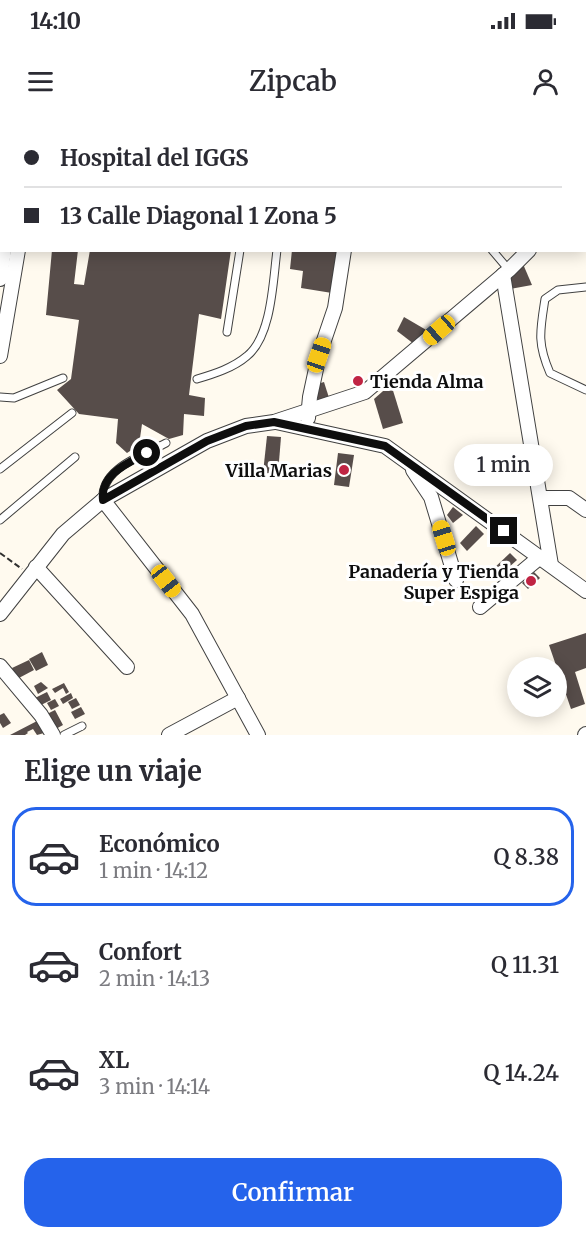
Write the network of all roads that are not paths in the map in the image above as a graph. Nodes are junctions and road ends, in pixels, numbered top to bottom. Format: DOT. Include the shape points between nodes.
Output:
graph roads {
  1 [pos="4,252"];
  2 [pos="18,252"];
  3 [pos="240,252"];
  4 [pos="278,252"];
  5 [pos="344,252"];
  6 [pos="493,252"];
  7 [pos="527,252"];
  8 [pos="506,272"];
  9 [pos="0,279"];
  10 [pos="586,287"];
  11 [pos="227,332"];
  12 [pos="0,356"];
  13 [pos="63,378"];
  14 [pos="197,379"];
  15 [pos="586,390"];
  16 [pos="0,397"];
  17 [pos="309,410"];
  18 [pos="72,413"];
  19 [pos="274,422"];
  20 [pos="309,429"];
  21 [pos="166,443"];
  22 [pos="397,453"];
  23 [pos="75,457"];
  24 [pos="0,470"];
  25 [pos="541,498"];
  26 [pos="103,500"];
  27 [pos="586,510"];
  28 [pos="0,520"];
  29 [pos="546,561"];
  30 [pos="33,571"];
  31 [pos="456,580"];
  32 [pos="586,591"];
  33 [pos="480,607"];
  34 [pos="0,614"];
  35 [pos="0,666"];
  36 [pos="127,667"];
  37 [pos="238,698"];
  38 [pos="82,726"];
  39 [pos="53,735"];
  40 [pos="64,735"];
  41 [pos="170,735"];
  42 [pos="258,735"];
  1 -- 9 [label="street"];
  2 -- 12 [label="street"];
  3 -- 11 [label="lane"];
  4 -- 14 [label="lane" via="260,340 248,356 218,373"];
  5 -- 17 [label="street" via="335,308 319,355"];
  6 -- 8 [label="lane"];
  7 -- 8 [label="street"];
  8 -- 17 [label="street" via="364,392"];
  8 -- 25 [label="street"];
  10 -- 15 [label="lane" via="558,290 545,299 539,334 550,373"];
  13 -- 16 [label="lane" via="14,398"];
  17 -- 19 [label="street"];
  17 -- 20 [label="street"];
  18 -- 24 [label="lane"];
  19 -- 20 [label="street"];
  19 -- 26 [label="street" via="246,426 207,441"];
  20 -- 22 [label="street" via="385,446"];
  21 -- 26 [label="lane" via="114,472 103,488"];
  22 -- 29 [label="street"];
  22 -- 31 [label="street" via="431,497"];
  23 -- 28 [label="lane"];
  25 -- 27 [label="street" via="569,498"];
  25 -- 29 [label="street"];
  26 -- 30 [label="street" via="63,534"];
  26 -- 37 [label="street" via="192,614"];
  29 -- 32 [label="street"];
  29 -- 33 [label="street"];
  30 -- 34 [label="street"];
  30 -- 36 [label="street"];
  35 -- 39 [label="street"];
  37 -- 41 [label="street"];
  37 -- 42 [label="street"];
  38 -- 40 [label="lane"];
}
